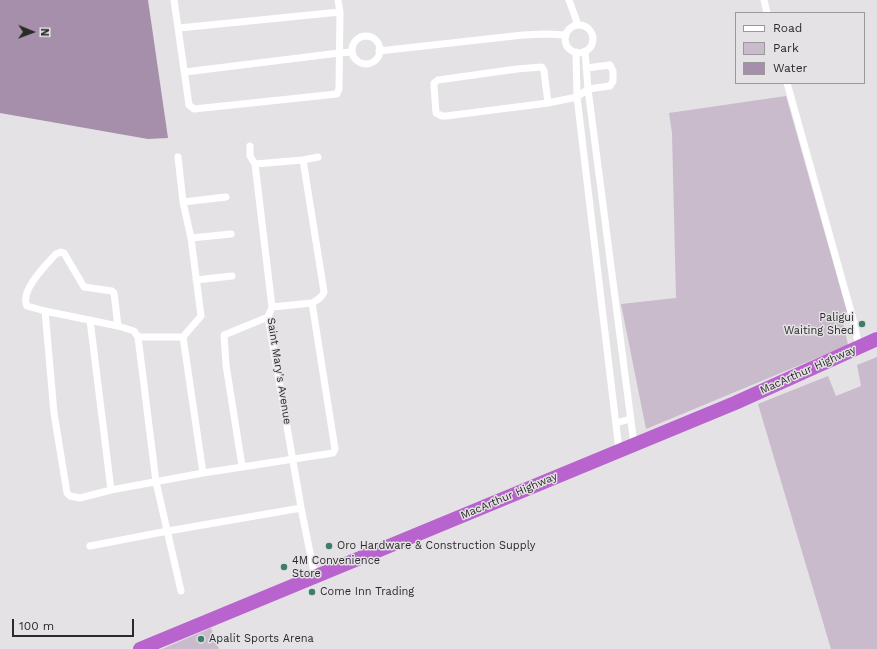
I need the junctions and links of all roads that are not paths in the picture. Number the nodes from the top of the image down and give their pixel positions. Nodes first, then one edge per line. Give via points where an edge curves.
1 (174, 0) edge
2 (338, 0) edge
3 (570, 0) edge
4 (764, 0) edge
5 (340, 12) junction
6 (768, 12) edge
7 (578, 25) junction
8 (179, 28) junction
9 (566, 35) junction
10 (379, 51) junction
11 (585, 51) junction
12 (352, 52) junction
13 (576, 52) junction
14 (339, 53) junction
15 (586, 68) junction
16 (186, 72) junction
17 (787, 84) edge
18 (588, 89) junction
19 (577, 97) junction
20 (548, 103) junction
21 (250, 146) dead end
22 (178, 157) dead end
23 (318, 157) dead end
24 (303, 160) junction
25 (255, 164) junction
26 (226, 197) dead end
27 (183, 202) junction
28 (231, 234) dead end
29 (191, 238) junction
30 (610, 261) junction
31 (597, 262) junction
32 (232, 276) dead end
33 (196, 280) junction
34 (312, 303) junction
35 (272, 307) junction
36 (45, 311) junction
37 (268, 317) junction
38 (90, 320) junction
39 (118, 326) junction
40 (138, 337) junction
41 (183, 337) junction
42 (877, 339) edge
43 (859, 346) junction
44 (624, 373) junction
45 (610, 376) junction
46 (630, 419) junction
47 (616, 423) junction
48 (634, 444) junction
49 (619, 450) junction
50 (293, 459) junction
51 (242, 466) junction
52 (203, 473) junction
53 (156, 482) junction
54 (111, 490) junction
55 (301, 508) junction
56 (168, 531) junction
57 (90, 546) dead end
58 (315, 577) junction
59 (181, 591) dead end
60 (140, 649) edge

1 - 8 street
2 - 5 street
3 - 7 street
4 - 6 street
5 - 8 street
5 - 14 street
7 - 9 street via 570,29
7 - 11 street via 587,27 592,34 592,43
8 - 16 street
9 - 10 street via 523,35
9 - 13 street via 567,46
10 - 12 street via 373,62 364,64 356,60
10 - 12 street via 374,38 365,36 356,39
11 - 13 street
11 - 15 street
12 - 14 street
13 - 19 street
14 - 16 street
14 - 16 street via 339,92 333,95 194,109 189,105
15 - 18 street
15 - 18 street via 610,65 614,71 610,86
17 - 43 street
18 - 19 street
18 - 30 street
19 - 20 street
19 - 31 street
20 - 20 street via 442,116 436,113 434,83 438,80 542,67
21 - 25 street, Saint Mary's Avenue via 250,156
22 - 27 street
23 - 24 street
24 - 25 street
24 - 34 street via 324,292 320,299
25 - 35 street, Saint Mary's Avenue
26 - 27 street
27 - 29 street
28 - 29 street
29 - 33 street
30 - 31 street
30 - 44 street
31 - 45 street
32 - 33 street
33 - 41 street via 201,316
34 - 35 street
34 - 50 street via 335,450 333,453
35 - 37 street, Saint Mary's Avenue
36 - 38 street
36 - 39 street via 27,306 26,298 36,278 56,254 61,252 84,286 114,293
36 - 54 street via 54,413 67,492 76,498
37 - 50 street, Saint Mary's Avenue
37 - 51 street via 224,335 226,365
38 - 39 street
38 - 54 street
39 - 40 street via 134,331
40 - 41 street
40 - 53 street
41 - 52 street
42 - 43 highway, MacArthur Highway
43 - 48 highway, MacArthur Highway via 735,403
44 - 45 street
44 - 46 street
45 - 47 street
46 - 47 street
46 - 48 street
47 - 49 street
48 - 49 highway, MacArthur Highway
49 - 58 highway, MacArthur Highway
50 - 51 street
50 - 55 street, Saint Mary's Avenue
51 - 52 street
52 - 53 street
53 - 54 street
53 - 56 street
55 - 56 street
55 - 58 street, Saint Mary's Avenue
56 - 57 street
56 - 59 street
58 - 60 highway, MacArthur Highway

